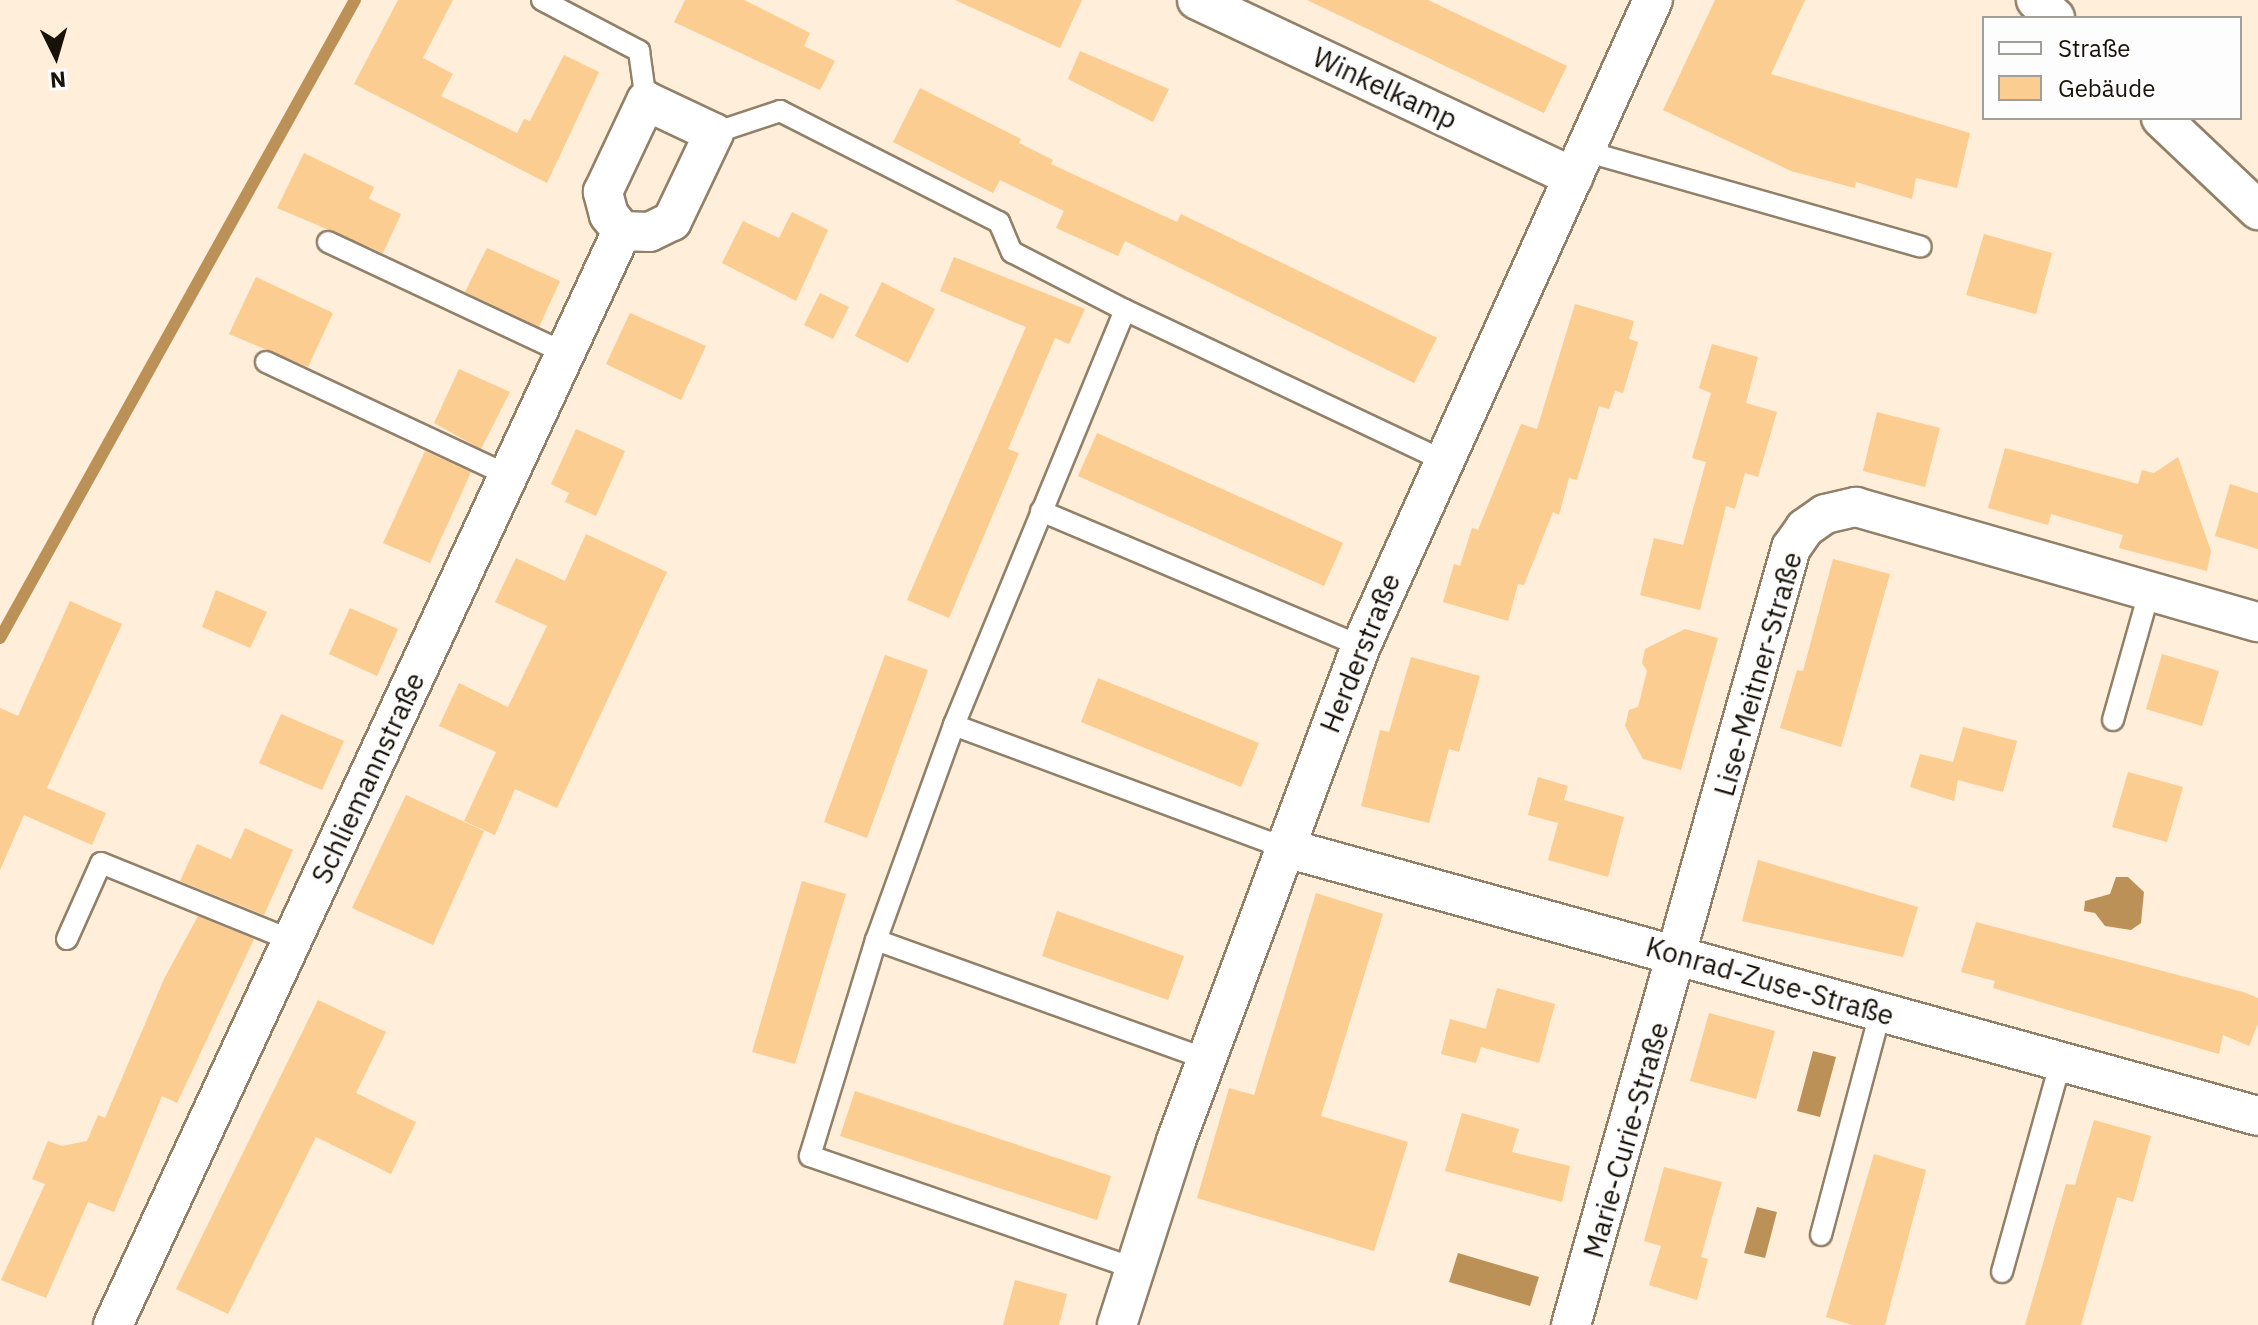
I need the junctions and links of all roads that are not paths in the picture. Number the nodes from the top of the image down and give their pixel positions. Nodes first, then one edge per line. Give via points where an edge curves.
1 (542, 0) edge
2 (1197, 0) edge
3 (1653, 0) edge
4 (2036, 0) edge
5 (2053, 16) edge
6 (646, 101) junction
7 (2163, 120) edge
8 (714, 133) junction
9 (1579, 164) junction
10 (2258, 210) edge
11 (622, 231) junction
12 (328, 242) dead end
13 (1921, 247) dead end
14 (1125, 310) junction
15 (565, 353) junction
16 (266, 362) dead end
17 (1442, 460) junction
18 (509, 476) junction
19 (1041, 511) junction
20 (2149, 593) junction
21 (2258, 622) edge
22 (1361, 646) junction
23 (2113, 720) dead end
24 (954, 725) junction
25 (1282, 847) junction
26 (67, 939) dead end
27 (876, 940) junction
28 (293, 941) junction
29 (1680, 955) junction
30 (1880, 1013) junction
31 (1206, 1059) junction
32 (2061, 1061) junction
33 (2258, 1116) edge
34 (1821, 1235) dead end
35 (1133, 1268) junction
36 (2002, 1272) dead end
37 (113, 1325) edge
38 (1117, 1325) edge
39 (1571, 1325) edge

1 - 6 lane via 639,51
2 - 9 street, Winkelkamp
3 - 9 street, Herderstraße
4 - 5 street
6 - 8 street
6 - 11 street via 603,192 609,215
7 - 10 street
8 - 11 street via 672,221 649,232
8 - 14 lane via 780,111 999,222 1012,252
9 - 13 lane
9 - 17 street, Herderstraße
11 - 15 street, Schliemannstraße
12 - 15 lane
14 - 17 lane
14 - 19 lane
15 - 18 street, Schliemannstraße
16 - 18 lane
17 - 22 street, Herderstraße
18 - 28 street, Schliemannstraße
19 - 22 lane
19 - 24 lane
20 - 21 street, Lise-Meitner-Straße
20 - 23 lane
20 - 29 street, Lise-Meitner-Straße via 1856,507 1825,514 1805,528 1791,548
22 - 25 street, Herderstraße
24 - 25 lane
24 - 27 lane
25 - 29 street, Konrad-Zuse-Straße
25 - 31 street, Herderstraße
26 - 28 lane via 101,863
27 - 31 lane
27 - 35 lane via 810,1156
28 - 37 street, Schliemannstraße
29 - 30 street, Konrad-Zuse-Straße
29 - 39 street, Marie-Curie-Straße
30 - 32 street, Konrad-Zuse-Straße
30 - 34 lane
31 - 35 street, Herderstraße
32 - 33 street, Konrad-Zuse-Straße
32 - 36 lane
35 - 38 street, Herderstraße

